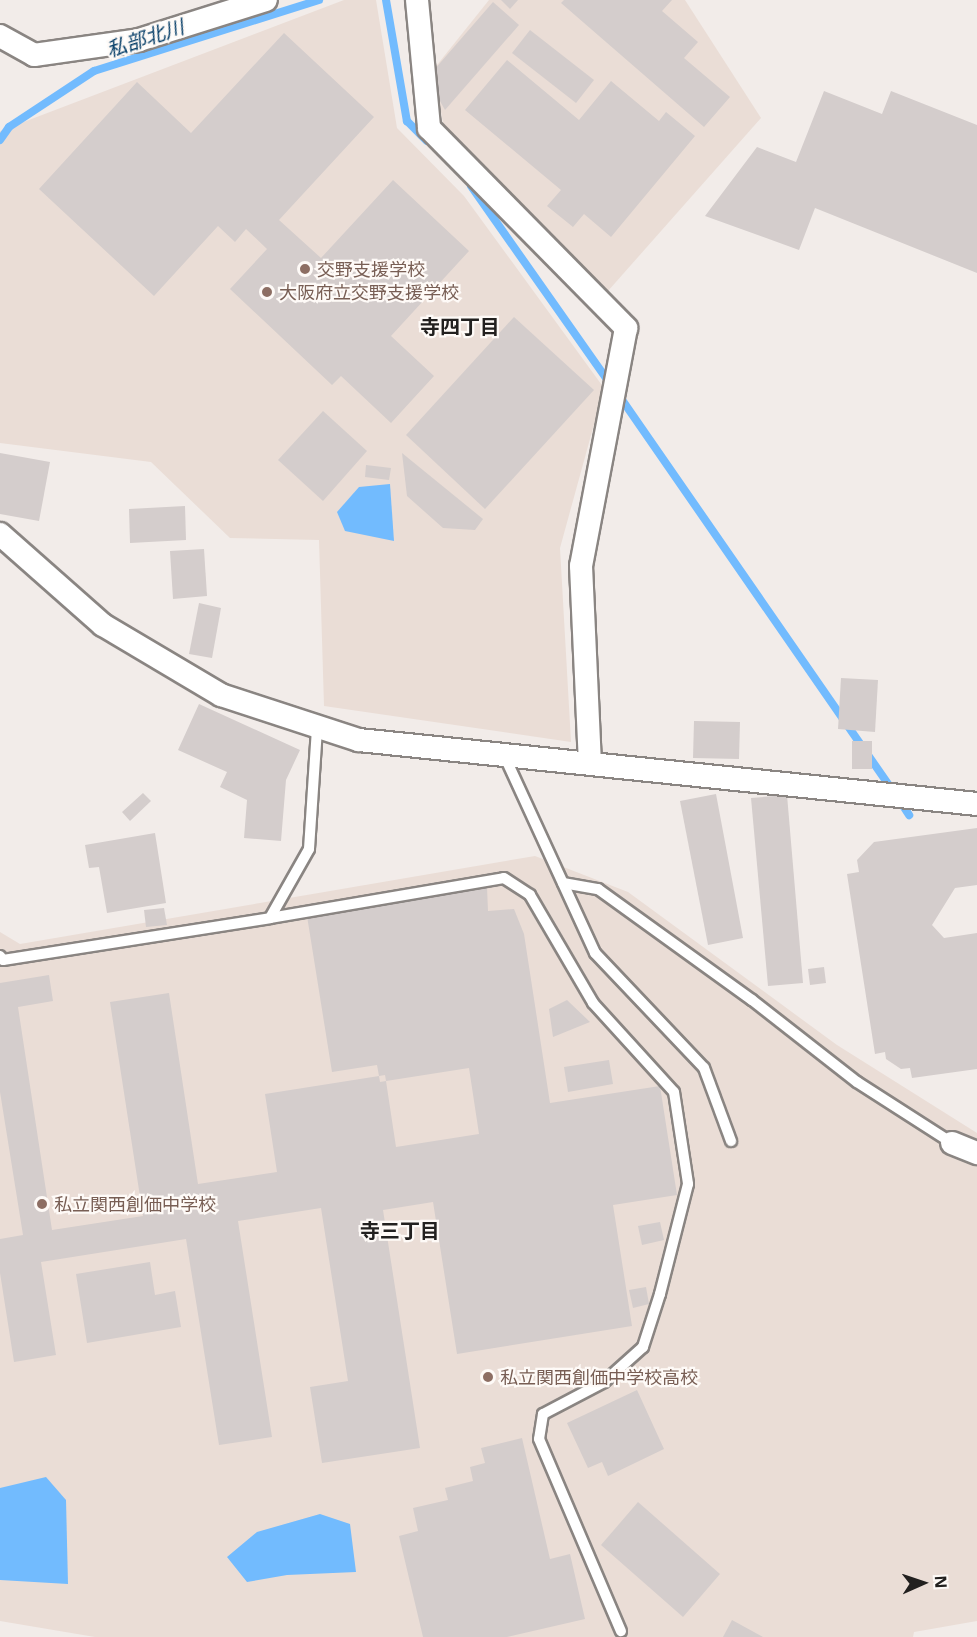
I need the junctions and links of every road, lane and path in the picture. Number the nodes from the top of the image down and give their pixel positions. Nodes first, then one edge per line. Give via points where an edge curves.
1 (266, 0) edge
2 (417, 0) edge
3 (0, 36) edge
4 (0, 534) edge
5 (317, 728) junction
6 (504, 755) junction
7 (590, 764) junction
8 (977, 804) edge
9 (563, 883) junction
10 (270, 918) junction
11 (0, 956) edge
12 (731, 1141) dead end
13 (952, 1143) joint
14 (977, 1153) edge
15 (621, 1631) dead end

1 - 3 street via 139,40 34,55
2 - 7 street via 429,128 626,328 581,566
4 - 5 street via 104,626 221,695
5 - 6 street via 359,740
5 - 10 lane via 309,849
6 - 7 street
6 - 9 lane
7 - 8 street
9 - 12 lane via 595,953 704,1068
9 - 13 lane via 598,889 752,1000 857,1082
10 - 11 lane via 3,960
10 - 15 lane via 504,878 530,895 593,1004 674,1092 688,1184 644,1347 604,1382 543,1414 539,1439
13 - 14 street

